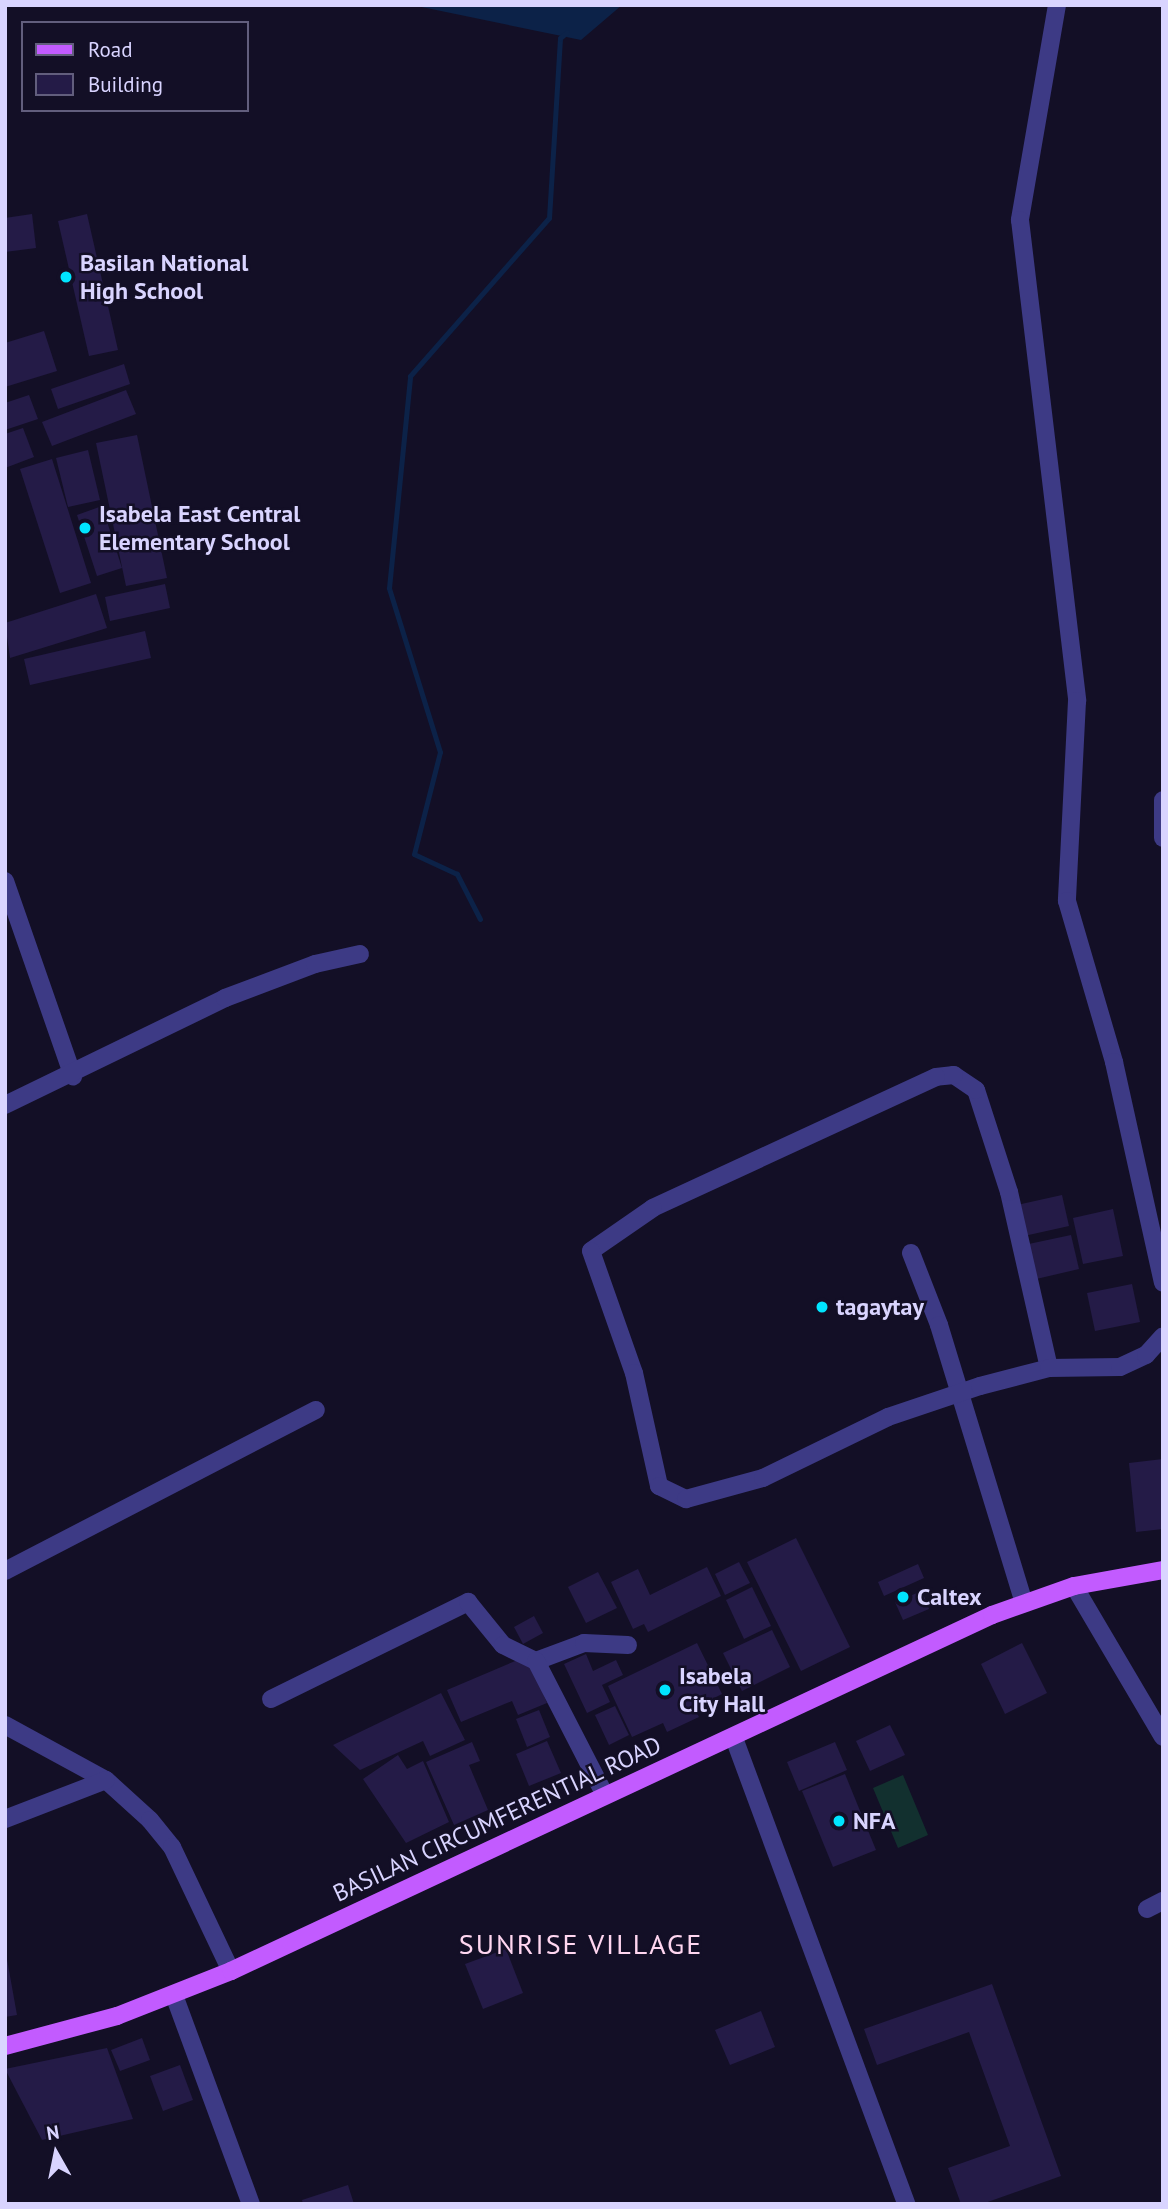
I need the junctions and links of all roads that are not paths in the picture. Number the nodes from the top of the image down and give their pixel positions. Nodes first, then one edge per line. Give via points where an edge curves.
1 (1057, 5) edge
2 (1163, 800) edge
3 (1163, 838) edge
4 (5, 881) edge
5 (360, 954) dead end
6 (73, 1076) junction
7 (5, 1105) edge
8 (911, 1254) dead end
9 (1163, 1283) edge
10 (1163, 1336) edge
11 (1049, 1368) junction
12 (960, 1393) junction
13 (316, 1410) dead end
14 (1163, 1570) edge
15 (5, 1571) edge
16 (1074, 1586) junction
17 (1024, 1603) junction
18 (628, 1644) dead end
19 (536, 1661) junction
20 (271, 1699) dead end
21 (5, 1725) edge
22 (1163, 1737) edge
23 (734, 1738) junction
24 (106, 1780) junction
25 (605, 1795) junction
26 (5, 1819) edge
27 (231, 1970) junction
28 (174, 1995) junction
29 (5, 2046) edge
30 (251, 2204) edge
31 (906, 2204) edge

1 - 9 street via 1020,220 1077,701 1068,901 1114,1062
2 - 3 street
4 - 6 street
5 - 6 street via 315,964 225,998
6 - 7 street
8 - 12 street
10 - 11 street via 1146,1355 1120,1367
11 - 12 street
11 - 12 street via 1009,1192 976,1090 954,1075 936,1077 653,1209 591,1251 634,1373 659,1486 670,1495 711,1498 888,1417
12 - 17 street
13 - 15 street
14 - 16 main road, BASILAN CIRCUMFERENTIAL ROAD
16 - 17 main road, BASILAN CIRCUMFERENTIAL ROAD
16 - 22 street
17 - 23 main road, BASILAN CIRCUMFERENTIAL ROAD
18 - 19 street via 584,1643
19 - 20 street via 503,1645 475,1604 458,1602
19 - 25 street
21 - 24 street
23 - 25 main road, BASILAN CIRCUMFERENTIAL ROAD
23 - 31 street
24 - 26 street
24 - 27 street via 172,1847
25 - 27 main road, BASILAN CIRCUMFERENTIAL ROAD
27 - 28 main road, BASILAN CIRCUMFERENTIAL ROAD
28 - 29 main road, BASILAN CIRCUMFERENTIAL ROAD
28 - 30 street

